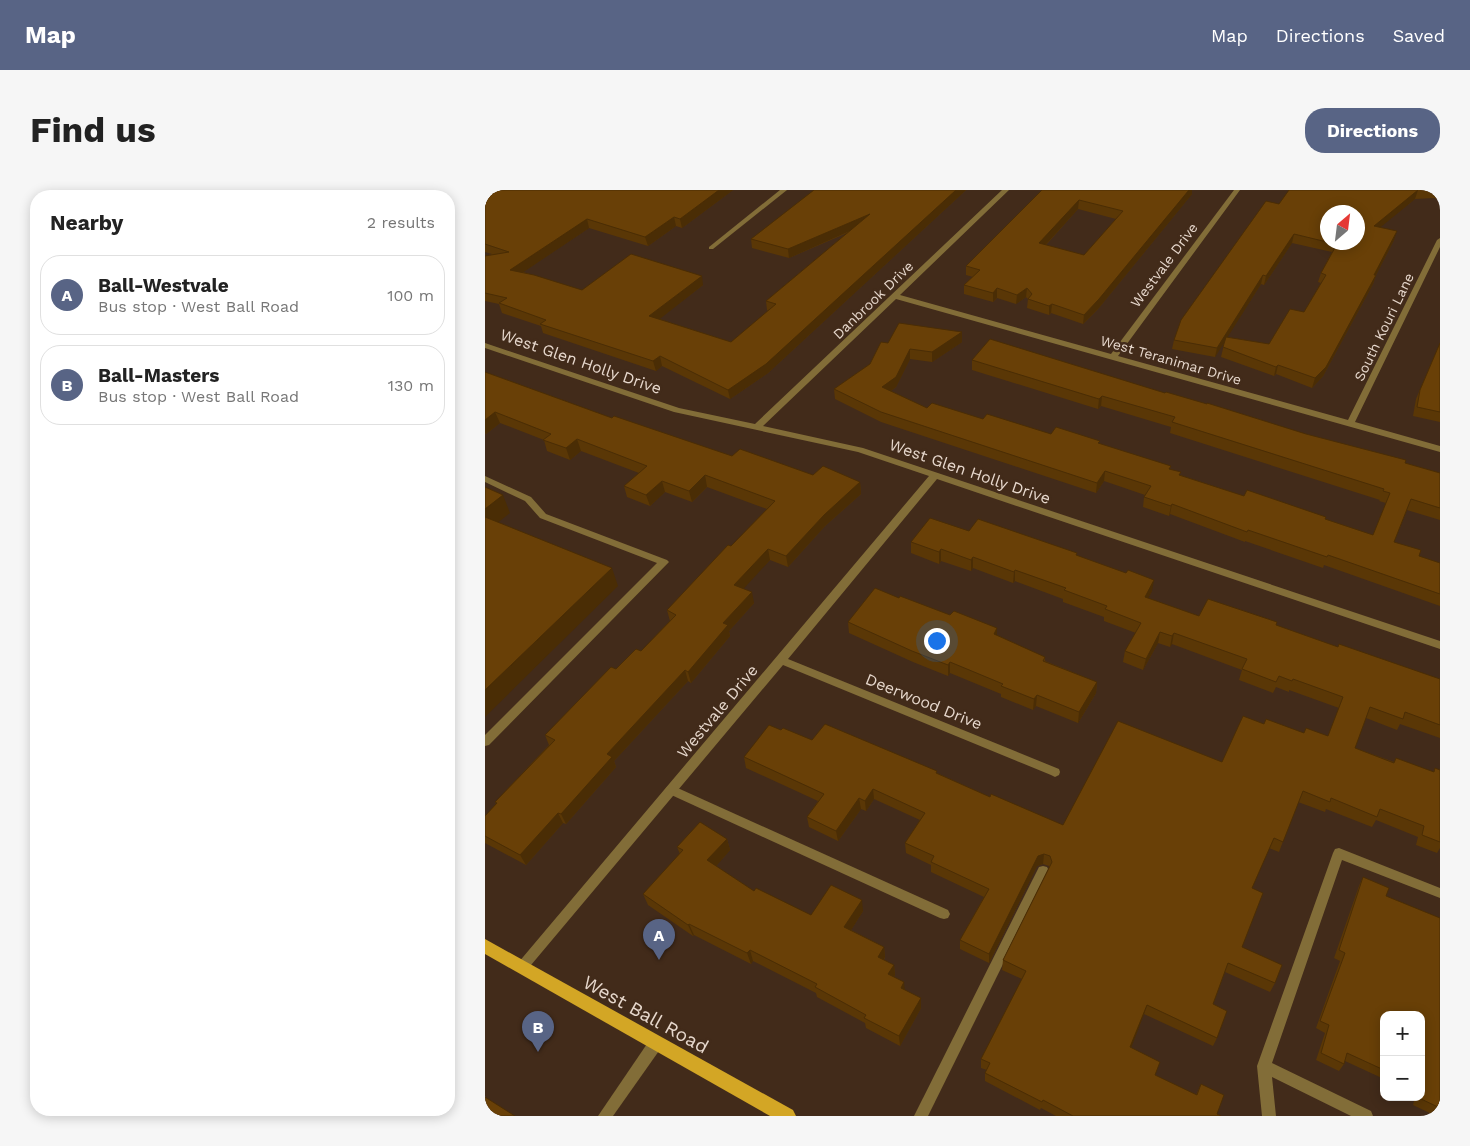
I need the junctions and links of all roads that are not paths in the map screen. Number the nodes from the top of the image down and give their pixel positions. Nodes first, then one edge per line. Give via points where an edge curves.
1 (784, 190) edge
2 (1006, 190) edge
3 (1237, 190) edge
4 (1440, 240) edge
5 (711, 248) dead end
6 (895, 296) junction
7 (485, 345) edge
8 (1113, 356) junction
9 (1350, 424) junction
10 (756, 428) junction
11 (1440, 449) edge
12 (935, 475) junction
13 (485, 479) edge
14 (1440, 645) edge
15 (781, 660) junction
16 (485, 742) edge
17 (1055, 772) dead end
18 (671, 790) junction
19 (1043, 871) edge
20 (1440, 893) edge
21 (945, 914) dead end
22 (485, 946) edge
23 (522, 966) junction
24 (657, 1043) junction
25 (1264, 1066) junction
26 (605, 1116) edge
27 (787, 1116) edge
28 (921, 1116) edge
29 (1269, 1116) edge
30 (1367, 1116) edge

1 - 5 street
2 - 6 street, Danbrook Drive
3 - 8 street, Westvale Drive
4 - 9 street, South Kouri Lane
6 - 8 street, West Teranimar Drive
6 - 10 street, Danbrook Drive
7 - 10 street, West Glen Holly Drive via 677,410
8 - 9 street, West Teranimar Drive
9 - 11 street, West Teranimar Drive
10 - 12 street, West Glen Holly Drive via 861,450
12 - 14 street, West Glen Holly Drive
12 - 15 street, Westvale Drive
13 - 16 street via 528,499 543,516 664,562
15 - 17 street, Deerwood Drive
15 - 18 street, Westvale Drive
18 - 21 street
18 - 23 street, Westvale Drive
19 - 28 street
20 - 25 street via 1339,852
22 - 23 main road, West Ball Road
23 - 24 main road, West Ball Road
24 - 26 street
24 - 27 main road, West Ball Road
25 - 29 street
25 - 30 street

